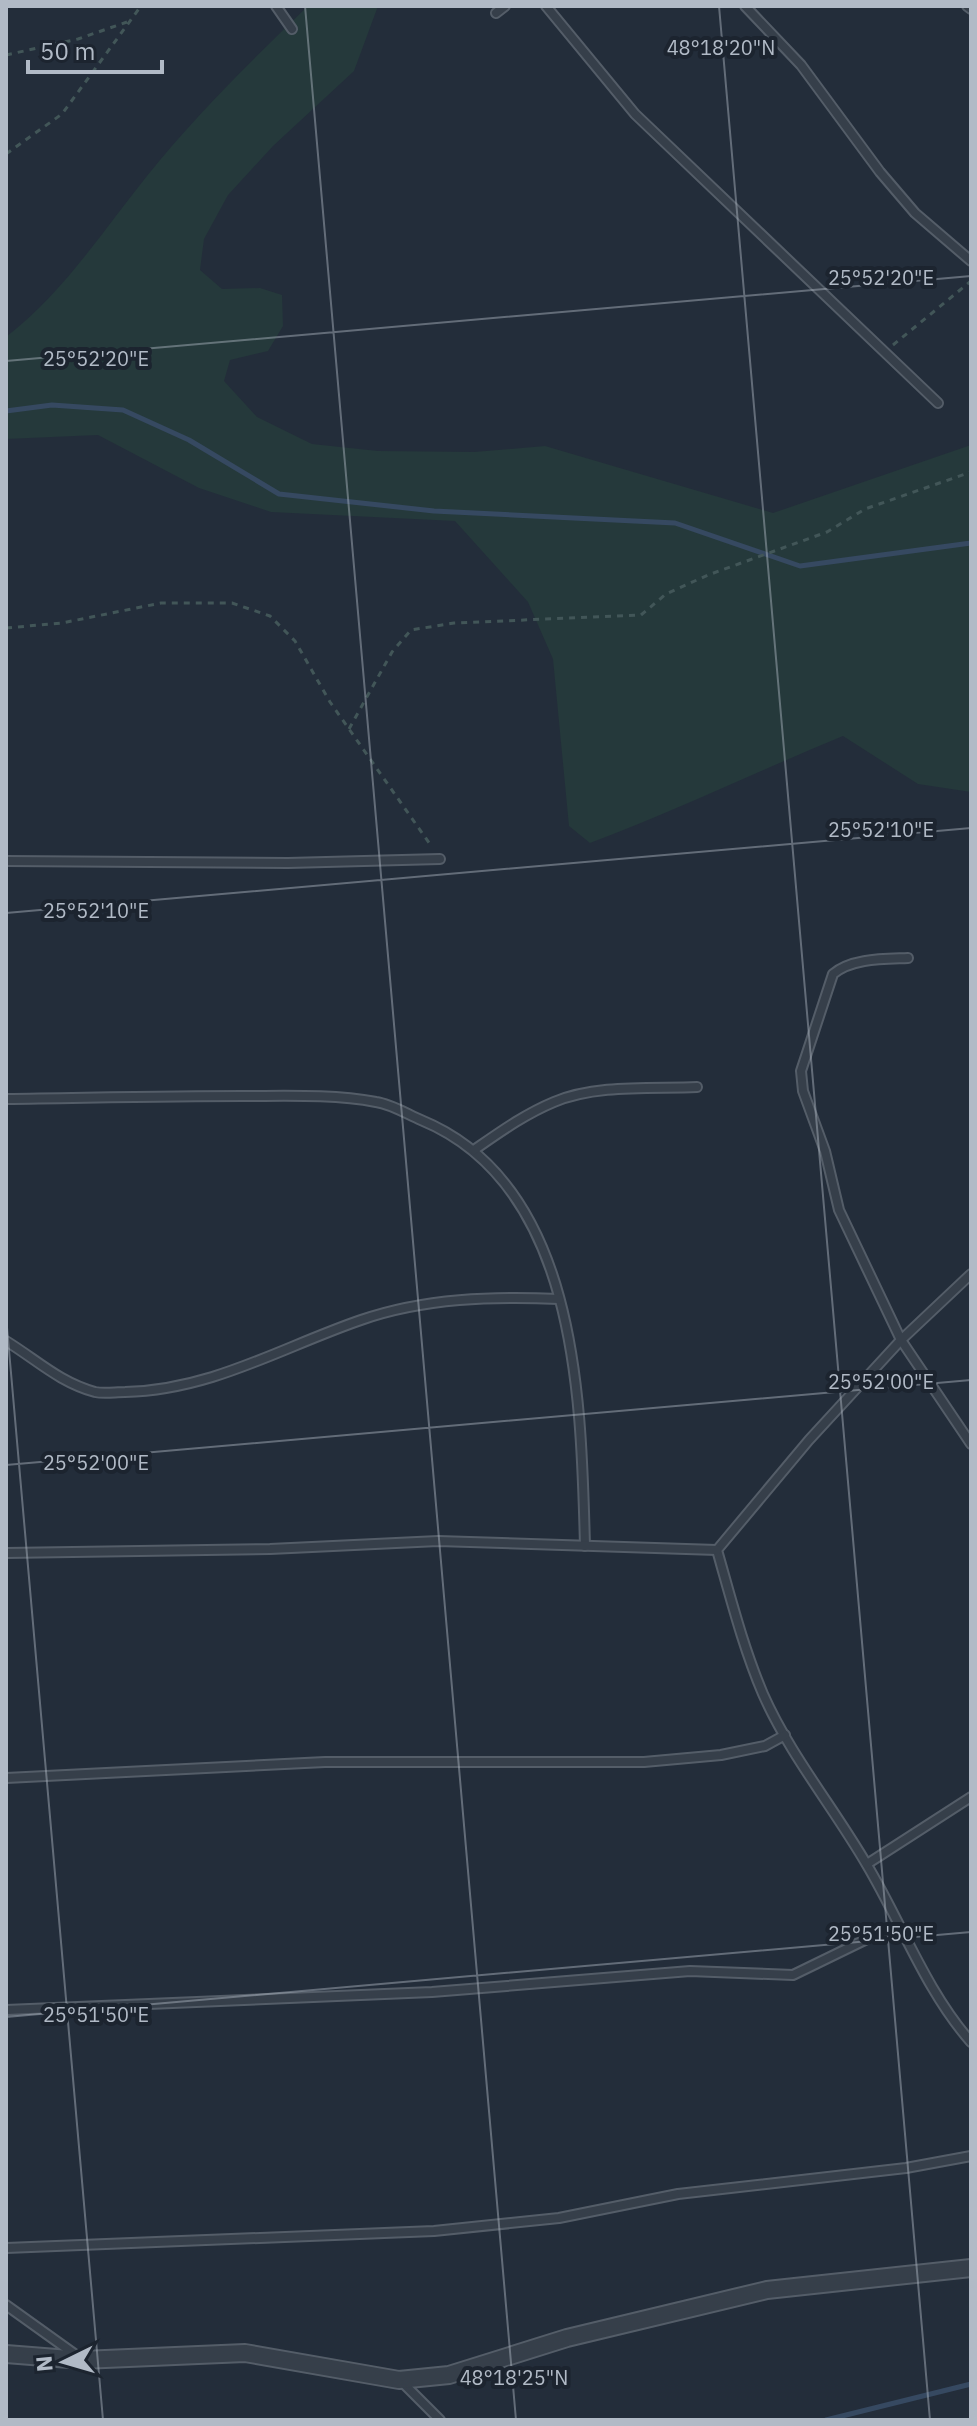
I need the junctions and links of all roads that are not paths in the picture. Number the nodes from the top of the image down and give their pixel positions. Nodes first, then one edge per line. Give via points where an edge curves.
1 (276, 6) edge
2 (505, 6) edge
3 (546, 6) edge
4 (745, 6) edge
5 (496, 13) dead end
6 (292, 29) dead end
7 (971, 261) edge
8 (938, 403) dead end
9 (440, 859) road end
10 (6, 861) edge
11 (908, 958) dead end
12 (697, 1087) dead end
13 (6, 1099) edge
14 (474, 1150) junction
15 (971, 1274) edge
16 (559, 1299) junction
17 (901, 1340) junction
18 (6, 1341) edge
19 (971, 1444) edge
20 (585, 1546) junction
21 (717, 1550) junction
22 (6, 1553) edge
23 (785, 1735) junction
24 (6, 1778) edge
25 (971, 1797) edge
26 (867, 1864) junction
27 (904, 1932) junction
28 (6, 2010) edge
29 (971, 2042) edge
30 (971, 2156) edge
31 (6, 2248) edge
32 (971, 2268) edge
33 (6, 2305) edge
34 (6, 2354) edge
35 (82, 2360) junction
36 (399, 2380) junction
37 (440, 2420) edge

1 - 6 lane
2 - 5 lane
3 - 8 lane via 635,114
4 - 7 lane via 801,65 915,213
9 - 10 lane
11 - 17 lane via 841,967 833,974 801,1071 839,1210
12 - 14 lane via 557,1100
13 - 14 lane via 296,1096 378,1102 448,1131
14 - 16 lane via 538,1232
15 - 17 lane
16 - 18 lane via 501,1297 363,1319 247,1368 150,1391 98,1393 57,1378
16 - 20 lane via 575,1369
17 - 19 lane
17 - 21 lane
20 - 21 lane
20 - 22 lane via 438,1541
21 - 23 lane via 742,1642
23 - 24 lane via 765,1746 721,1755 644,1762 325,1762
23 - 26 lane
25 - 26 lane
26 - 27 lane
27 - 28 lane via 869,1938 793,1975 690,1971 447,1992
27 - 29 lane via 947,2015
30 - 31 lane via 678,2194 559,2218 434,2231
32 - 36 street via 767,2290 567,2338 449,2375
33 - 35 lane
34 - 35 street
35 - 36 street via 245,2353
36 - 37 lane

